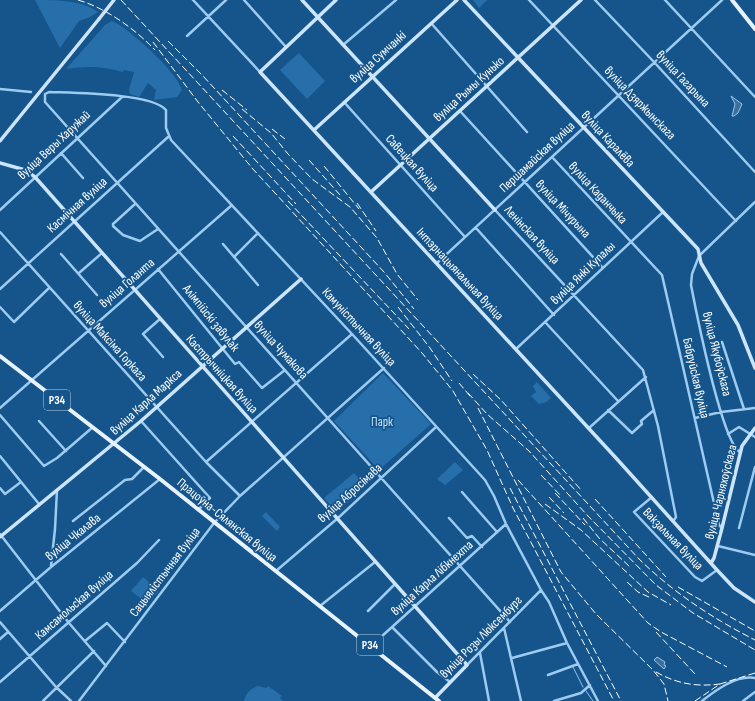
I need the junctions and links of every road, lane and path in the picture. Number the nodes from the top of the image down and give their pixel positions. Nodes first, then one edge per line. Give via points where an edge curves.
1 (114, 0) edge
2 (193, 0) edge
3 (226, 0) edge
4 (244, 0) edge
5 (302, 0) edge
6 (336, 0) edge
7 (396, 0) edge
8 (457, 0) edge
9 (464, 0) edge
10 (528, 0) edge
11 (580, 0) edge
12 (595, 0) edge
13 (665, 0) edge
14 (722, 0) edge
15 (732, 0) edge
16 (208, 16) junction
17 (317, 18) junction
18 (430, 23) junction
19 (553, 26) junction
20 (691, 28) junction
21 (755, 29) edge
22 (187, 36) dead end
23 (342, 45) junction
24 (286, 47) junction
25 (518, 58) junction
26 (654, 62) junction
27 (260, 72) junction
28 (372, 77) junction
29 (486, 87) junction
30 (0, 89) edge
31 (31, 92) dead end
32 (618, 95) junction
33 (122, 96) junction
34 (755, 97) edge
35 (344, 102) junction
36 (460, 111) junction
37 (583, 127) junction
38 (314, 130) junction
39 (527, 132) dead end
40 (77, 137) junction
41 (168, 137) junction
42 (430, 138) junction
43 (0, 141) edge
44 (61, 153) junction
45 (552, 157) junction
46 (0, 163) edge
47 (400, 165) junction
48 (755, 172) edge
49 (35, 177) junction
50 (83, 178) dead end
51 (117, 183) junction
52 (524, 183) junction
53 (371, 192) junction
54 (755, 202) edge
55 (135, 204) junction
56 (232, 205) junction
57 (0, 210) edge
58 (496, 210) junction
59 (663, 212) junction
60 (736, 220) junction
61 (74, 221) junction
62 (476, 228) junction
63 (158, 230) junction
64 (0, 232) edge
65 (258, 233) junction
66 (465, 237) junction
67 (631, 242) junction
68 (223, 244) dead end
69 (180, 251) junction
70 (102, 252) junction
71 (61, 254) dead end
72 (700, 256) junction
73 (234, 257) junction
74 (27, 263) junction
75 (437, 263) junction
76 (603, 268) junction
77 (158, 269) junction
78 (78, 273) junction
79 (301, 279) junction
80 (258, 285) dead end
81 (49, 288) junction
82 (0, 289) edge
83 (135, 290) junction
84 (97, 295) dead end
85 (574, 295) junction
86 (0, 307) edge
87 (554, 314) junction
88 (160, 319) junction
89 (545, 322) junction
90 (246, 326) junction
91 (88, 330) junction
92 (141, 331) dead end
93 (143, 334) junction
94 (352, 334) junction
95 (722, 342) dead end
96 (223, 348) junction
97 (516, 349) junction
98 (163, 357) dead end
99 (1, 358) edge
100 (202, 366) junction
101 (384, 368) junction
102 (755, 368) edge
103 (285, 370) junction
104 (646, 377) junction
105 (33, 381) junction
106 (296, 382) junction
107 (618, 401) junction
108 (157, 407) junction
109 (0, 408) edge
110 (755, 408) edge
111 (744, 409) junction
112 (608, 410) junction
113 (654, 410) junction
114 (721, 412) junction
115 (0, 415) edge
116 (328, 417) junction
117 (695, 418) junction
118 (39, 421) dead end
119 (141, 421) junction
120 (252, 421) junction
121 (94, 427) junction
122 (436, 427) junction
123 (589, 428) junction
124 (755, 428) edge
125 (750, 433) junction
126 (728, 434) junction
127 (755, 437) edge
128 (114, 444) junction
129 (66, 451) junction
130 (740, 452) junction
131 (0, 456) edge
132 (284, 457) junction
133 (206, 462) junction
134 (144, 466) junction
135 (755, 467) edge
136 (382, 478) junction
137 (160, 479) junction
138 (21, 482) junction
139 (0, 488) edge
140 (57, 490) junction
141 (462, 492) dead end
142 (240, 496) junction
143 (652, 497) junction
144 (39, 504) junction
145 (198, 510) junction
146 (338, 518) junction
147 (449, 518) dead end
148 (674, 520) junction
149 (73, 521) dead end
150 (214, 523) junction
151 (506, 524) junction
152 (722, 528) junction
153 (739, 528) dead end
154 (497, 532) junction
155 (0, 536) edge
156 (159, 540) dead end
157 (718, 546) junction
158 (482, 547) junction
159 (755, 555) edge
160 (376, 561) junction
161 (711, 563) junction
162 (51, 567) junction
163 (459, 567) junction
164 (717, 570) junction
165 (276, 572) junction
166 (35, 581) junction
167 (395, 584) junction
168 (541, 590) junction
169 (755, 602) edge
170 (416, 605) junction
171 (320, 607) junction
172 (0, 611) edge
173 (368, 611) dead end
174 (0, 622) edge
175 (510, 622) junction
176 (69, 623) junction
177 (392, 627) junction
178 (504, 627) junction
179 (8, 632) junction
180 (0, 638) edge
181 (85, 641) junction
182 (125, 642) junction
183 (567, 643) junction
184 (371, 646) junction
185 (94, 651) junction
186 (480, 652) junction
187 (29, 656) junction
188 (512, 658) junction
189 (578, 664) junction
190 (467, 665) junction
191 (106, 666) junction
192 (548, 675) dead end
193 (755, 678) edge
194 (0, 682) edge
195 (450, 682) junction
196 (590, 685) junction
197 (56, 687) junction
198 (755, 692) edge
199 (435, 698) junction
200 (43, 701) edge
201 (71, 701) edge
202 (79, 701) edge
203 (439, 701) edge
204 (489, 701) edge
205 (521, 701) edge
206 (554, 701) edge
207 (598, 701) edge
208 (702, 701) edge
209 (743, 701) edge

1 - 43 street, bridge
2 - 16 street, Інтэрнацыянальная вуліца
3 - 16 street
4 - 24 street
5 - 17 street, Ленінская вуліца
6 - 17 street
7 - 23 street
8 - 18 street, вуліца Сумчанкі
9 - 25 street, вуліца Каралёва
10 - 19 street, вуліца Дзяржынскага
11 - 19 street, вуліца Рымы Кунько
12 - 26 street, вуліца Гагарына
13 - 20 street
14 - 20 street, Першамайская вуліца
15 - 21 main road
16 - 22 street
16 - 27 street, Інтэрнацыянальная вуліца
17 - 23 street, Ленінская вуліца
17 - 24 street
18 - 28 street, вуліца Сумчанкі
18 - 29 street
19 - 25 street, вуліца Рымы Кунько
19 - 32 street, вуліца Дзяржынскага
20 - 26 street, Першамайская вуліца
20 - 34 street
23 - 28 street, Ленінская вуліца
24 - 27 street
25 - 29 street, вуліца Рымы Кунько
25 - 37 street, вуліца Каралёва
26 - 32 street, Першамайская вуліца
26 - 48 street, вуліца Гагарына
27 - 38 street, Інтэрнацыянальная вуліца
28 - 35 street, вуліца Сумчанкі
28 - 42 street, Ленінская вуліца
29 - 36 street, вуліца Рымы Кунько
29 - 39 street
30 - 31 street
32 - 37 street, Першамайская вуліца
32 - 60 street, вуліца Дзяржынскага
33 - 40 street, вуліца Веры Харужай
33 - 40 street, вуліца Чумакова via 49,92 45,94 45,102
33 - 41 street via 162,105 166,110
35 - 38 street, вуліца Сумчанкі
35 - 47 street, Савецкая вуліца
36 - 42 street, вуліца Рымы Кунько
36 - 52 street, вуліца Мічурына
37 - 45 street, Першамайская вуліца
37 - 59 street, вуліца Каралёва
38 - 53 street, Інтэрнацыянальная вуліца
40 - 44 street, вуліца Веры Харужай
40 - 51 street, вуліца Чумакова
41 - 51 street, Касмічная вуліца
41 - 56 street, Камуністычная вуліца
42 - 47 street, вуліца Рымы Кунько
42 - 58 street, Ленінская вуліца
44 - 49 street, вуліца Веры Харужай
44 - 50 street
45 - 52 street, Першамайская вуліца
45 - 67 street, вуліца Каданчыка
46 - 49 street via 25,170
47 - 53 street, вуліца Рымы Кунько
47 - 66 street, Савецкая вуліца
49 - 57 street, вуліца Веры Харужай
49 - 61 street, Кастрычніцкая вуліца
51 - 55 street, вуліца Чумакова
51 - 61 street, Касмічная вуліца
52 - 58 street, Першамайская вуліца
52 - 76 street, вуліца Мічурына
53 - 75 street, Інтэрнацыянальная вуліца
54 - 60 street
55 - 63 street, вуліца Чумакова
55 - 63 street via 113,226 123,235 140,241
56 - 65 street, Камуністычная вуліца
56 - 69 street, вуліца Голанта
58 - 62 street, Першамайская вуліца
58 - 85 street, Ленінская вуліца
59 - 67 street, вуліца Янкі Купалы
59 - 72 street, вуліца Каралёва via 698,249
60 - 72 street
61 - 70 street, Кастрычніцкая вуліца
61 - 74 street, Касмічная вуліца
62 - 66 street, Першамайская вуліца
62 - 87 street
63 - 69 street, вуліца Чумакова
64 - 74 street, вуліца Максіма Горкага
65 - 73 street
65 - 79 street, Камуністычная вуліца
66 - 75 street, Першамайская вуліца
67 - 76 street, вуліца Янкі Купалы
67 - 117 street, Бабруйская вуліца via 662,275
68 - 73 street
69 - 77 street, вуліца Голанта
69 - 90 street, вуліца Чумакова
70 - 78 street
70 - 83 street, Кастрычніцкая вуліца
71 - 78 street
72 - 102 street, вуліца Каралёва via 701,264 738,325
72 - 114 street, вуліца Якубоўскага via 692,274 691,285
73 - 80 street
74 - 81 street, вуліца Максіма Горкага
74 - 82 street, Касмічная вуліца
75 - 97 street, Інтэрнацыянальная вуліца
76 - 85 street, вуліца Янкі Купалы
77 - 83 street, вуліца Голанта
77 - 96 street, Алімпійскі завулак
78 - 84 street
79 - 90 street, вуліца Карла Маркса
79 - 94 street, Камуністычная вуліца
81 - 86 street via 14,322
81 - 91 street, вуліца Максіма Горкага
83 - 88 street, Кастрычніцкая вуліца
83 - 91 street, вуліца Голанта
85 - 87 street, вуліца Янкі Купалы
85 - 104 street, Ленінская вуліца via 635,359
87 - 89 street, вуліца Янкі Купалы
88 - 93 street
88 - 100 street, Кастрычніцкая вуліца
89 - 97 street, вуліца Янкі Купалы
89 - 107 street
90 - 96 street, вуліца Карла Маркса
90 - 103 street, вуліца Чумакова
91 - 105 street, вуліца Голанта
91 - 108 street, вуліца Максіма Горкага
92 - 93 street
93 - 98 street
94 - 101 street, Камуністычная вуліца
94 - 106 street
95 - 111 street
96 - 100 street, вуліца Карла Маркса
96 - 103 street, Алімпійскі завулак via 235,364 239,362 262,388
97 - 123 street, Інтэрнацыянальная вуліца
99 - 105 main road, Працоўна-Сялянская вуліца / Р34
100 - 108 street, вуліца Карла Маркса
100 - 120 street, Кастрычніцкая вуліца
101 - 116 street, Сацыялістычная вуліца
101 - 122 street, Камуністычная вуліца
103 - 106 street, вуліца Чумакова
104 - 107 street
104 - 113 street, Ленінская вуліца
105 - 109 street, вуліца Голанта
105 - 121 main road, Працоўна-Сялянская вуліца / Р34
106 - 116 street, вуліца Чумакова
106 - 120 street
107 - 112 street
108 - 119 street, вуліца Карла Маркса
108 - 133 street, вуліца Максіма Горкага
110 - 111 street
111 - 114 street
112 - 113 street via 632,433
112 - 123 street
113 - 148 street, Ленінская вуліца via 676,509
114 - 117 street
114 - 126 street, вуліца Якубоўскага
115 - 129 street via 44,466
116 - 132 street, Сацыялістычная вуліца
116 - 136 street, вуліца Чумакова
117 - 152 street, Бабруйская вуліца via 719,525
118 - 129 street
119 - 128 street, вуліца Карла Маркса
119 - 145 street via 210,498
120 - 132 street, Кастрычніцкая вуліца
120 - 133 street
121 - 128 main road, Працоўна-Сялянская вуліца / Р34
121 - 129 street
122 - 136 street, вуліца Абросімава
122 - 151 street, Камуністычная вуліца via 485,480
123 - 143 street, Інтэрнацыянальная вуліца
124 - 125 street, вуліца Чарняхоўскага
125 - 126 street via 739,427
125 - 127 street
125 - 130 street, вуліца Чарняхоўскага
126 - 130 street, вуліца Якубоўскага
128 - 134 main road, Працоўна-Сялянская вуліца / Р34
128 - 140 street, вуліца Карла Маркса
130 - 152 street, вуліца Чарняхоўскага
131 - 138 street
132 - 142 street, Сацыялістычная вуліца
132 - 146 street, Кастрычніцкая вуліца
133 - 142 street, вуліца Максіма Горкага
134 - 137 main road, Працоўна-Сялянская вуліца / Р34
134 - 149 street via 132,479 125,480
135 - 153 street
136 - 146 street, вуліца Абросімава
136 - 163 street, вуліца Чумакова
137 - 145 main road, Працоўна-Сялянская вуліца / Р34
137 - 162 street, вуліца Чкалава
138 - 139 street via 5,494
138 - 144 street
140 - 144 street, вуліца Карла Маркса
140 - 162 street
141 - 154 street
142 - 150 street, Сацыялістычная вуліца
143 - 148 street, Інтэрнацыянальная вуліца
143 - 164 street, Вакзальная вуліца via 634,512 696,577 702,581
144 - 155 street, вуліца Карла Маркса
145 - 150 main road, Працоўна-Сялянская вуліца / Р34
146 - 160 street, Кастрычніцкая вуліца
146 - 165 street, вуліца Абросімава
147 - 158 street via 467,538 472,536
148 - 161 street, Інтэрнацыянальная вуліца
150 - 165 main road, Працоўна-Сялянская вуліца / Р34
150 - 182 street, Сацыялістычная вуліца
151 - 154 street, вуліца Карла Лібкнехта
151 - 168 street, Камуністычная вуліца
152 - 157 street, вуліца Чарняхоўскага
154 - 158 street, вуліца Карла Лібкнехта
155 - 166 street
156 - 176 street, Камсамольская вуліца via 136,565
157 - 159 street
157 - 161 street, вуліца Чарняхоўскага
158 - 163 street, вуліца Карла Лібкнехта
160 - 167 street, Кастрычніцкая вуліца
160 - 171 street
161 - 164 street, Інтэрнацыянальная вуліца
162 - 166 street, вуліца Чкалава
163 - 170 street, вуліца Карла Лібкнехта
163 - 175 street, вуліца Чумакова
164 - 169 street, Інтэрнацыянальная вуліца via 734,588
165 - 171 main road, Працоўна-Сялянская вуліца / Р34
166 - 172 street, вуліца Чкалава
166 - 176 street
167 - 170 street, Кастрычніцкая вуліца
167 - 173 street
168 - 175 street, вуліца Розы Люксембург
168 - 183 street, Камуністычная вуліца
170 - 177 street, вуліца Карла Лібкнехта
170 - 190 street, Кастрычніцкая вуліца
171 - 184 main road, Працоўна-Сялянская вуліца / Р34
174 - 179 street
175 - 178 street, вуліца Розы Люксембург
176 - 181 street
176 - 187 street, Камсамольская вуліца
177 - 184 street, вуліца Карла Лібкнехта
177 - 195 street
178 - 186 street, вуліца Розы Люксембург
178 - 188 street
179 - 180 street
179 - 187 street
181 - 182 street via 107,623
181 - 185 street
182 - 191 street, Сацыялістычная вуліца
183 - 188 street
183 - 189 street, Камуністычная вуліца
184 - 199 main road, Працоўна-Сялянская вуліца / Р34
185 - 191 street
185 - 197 street
186 - 190 street, вуліца Розы Люксембург
186 - 204 street
187 - 194 street, Камсамольская вуліца
187 - 197 street
188 - 205 street
189 - 192 street
189 - 196 street, Камуністычная вуліца
190 - 195 street, вуліца Розы Люксембург
191 - 202 street, Сацыялістычная вуліца
193 - 208 street via 722,686
195 - 199 street, вуліца Розы Люксембург
196 - 206 street via 580,693
196 - 207 street, Камуністычная вуліца
197 - 200 street
197 - 201 street
198 - 209 street
199 - 203 main road, Працоўна-Сялянская вуліца / Р34

